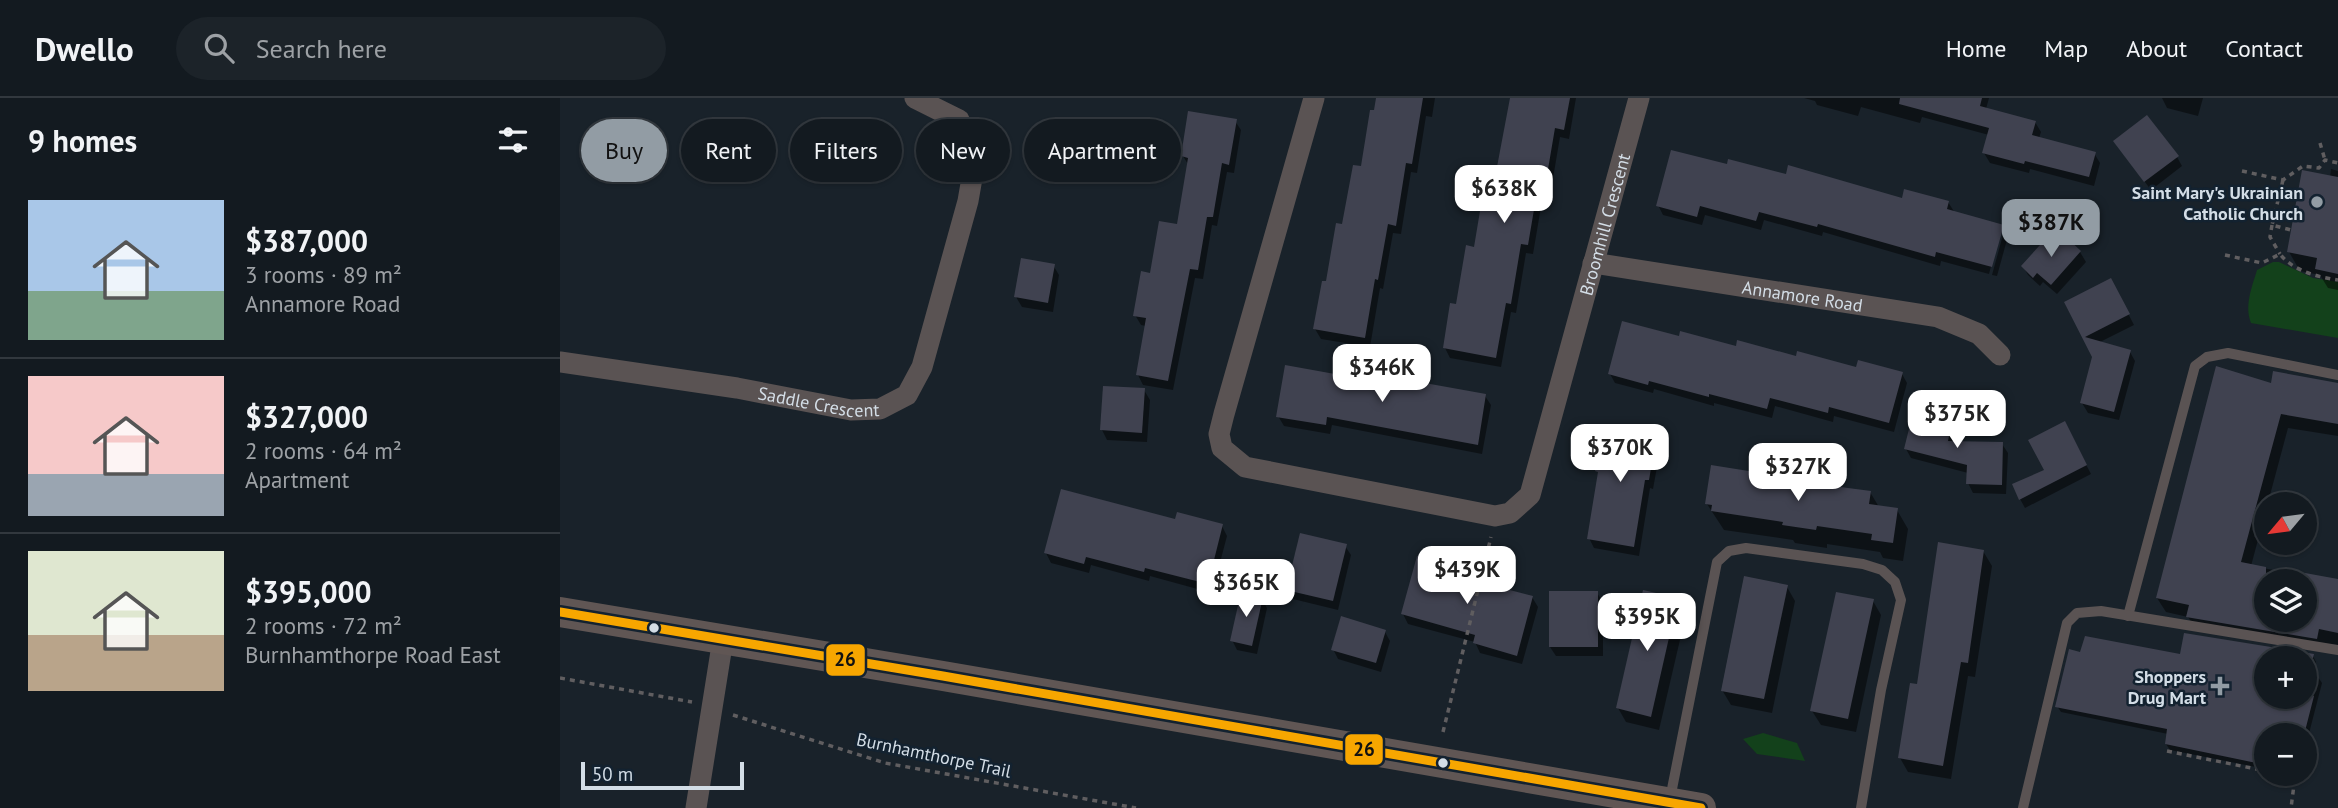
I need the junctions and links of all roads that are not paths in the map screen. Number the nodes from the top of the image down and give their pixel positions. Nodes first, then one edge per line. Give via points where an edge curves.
1 (915, 98) edge
2 (1314, 98) edge
3 (1639, 98) edge
4 (1593, 263) junction
5 (2000, 355) dead end
6 (560, 362) edge
7 (2338, 375) edge
8 (560, 612) edge
9 (2128, 616) junction
10 (723, 639) junction
11 (2338, 650) edge
12 (1669, 802) junction
13 (696, 808) edge
14 (1701, 808) edge
15 (1861, 808) edge
16 (2023, 808) edge

1 - 6 street, Saddle Crescent via 959,120 976,155 968,201 922,367 907,395 880,409 851,410
2 - 4 street, Broomhill Crescent via 1219,434 1222,448 1245,467 1495,516 1510,513 1530,495
3 - 4 street, Broomhill Crescent
4 - 5 street, Annamore Road via 1938,317 1979,334
7 - 9 lane via 2228,352 2207,357 2195,366
8 - 10 main road
9 - 11 lane
9 - 16 lane via 2077,613 2067,623
10 - 12 main road
10 - 13 street
12 - 14 main road
12 - 15 lane via 1717,562 1729,551 1746,548 1863,564 1882,570 1895,582 1901,600

